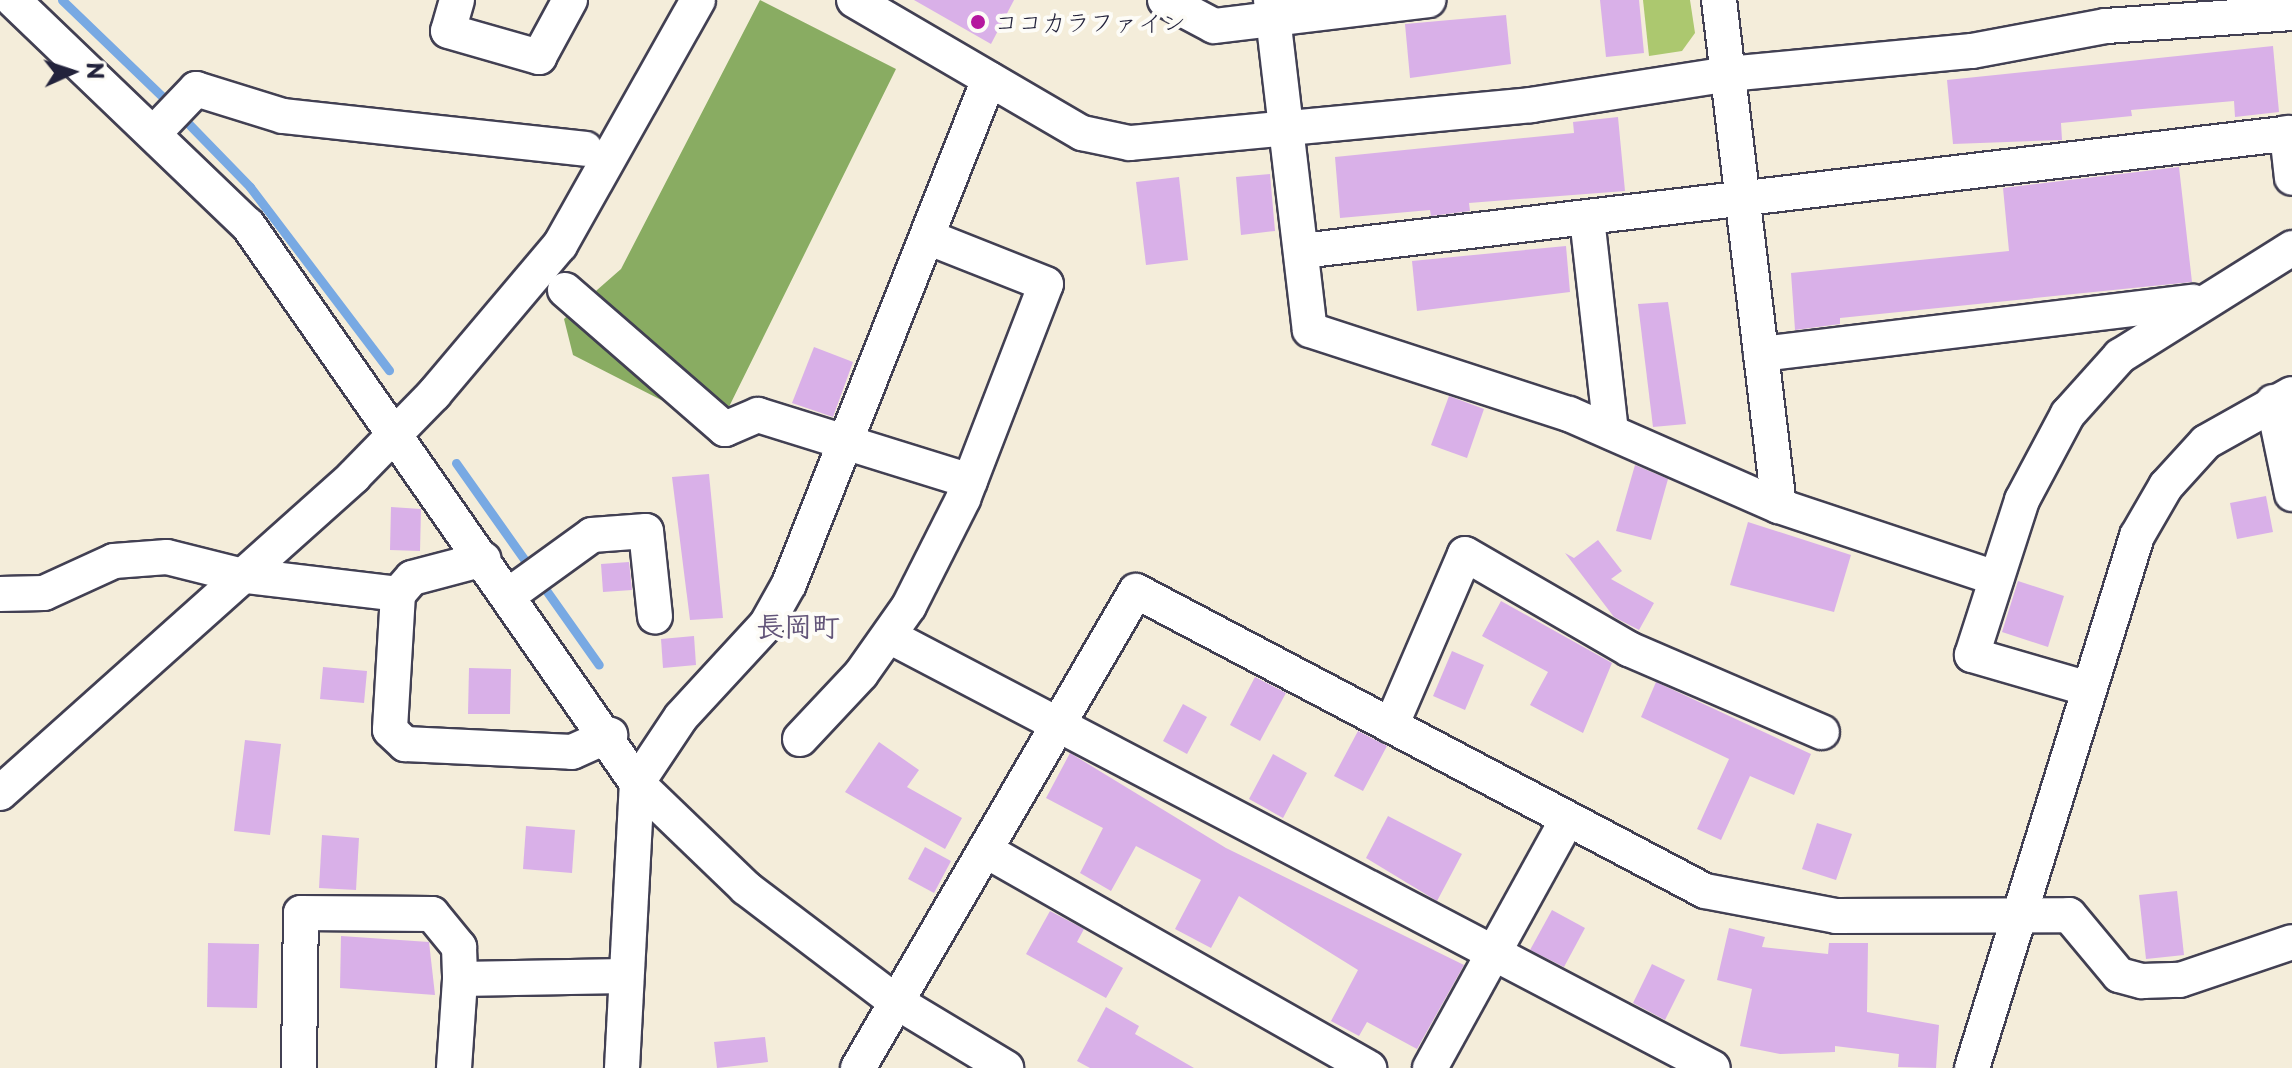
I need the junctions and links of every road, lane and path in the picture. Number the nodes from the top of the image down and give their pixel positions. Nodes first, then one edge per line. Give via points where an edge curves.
1 (457, 0) edge
2 (570, 0) edge
3 (698, 0) edge
4 (854, 0) edge
5 (1165, 0) edge
6 (1428, 0) edge
7 (1719, 0) edge
8 (20, 3) edge
9 (1272, 10) edge
10 (2104, 13) edge
11 (2292, 13) edge
12 (1728, 74) junction
13 (989, 79) junction
14 (1284, 125) junction
15 (158, 129) junction
16 (2289, 133) edge
17 (585, 149) dead end
18 (2292, 178) edge
19 (1741, 198) junction
20 (1587, 218) junction
21 (927, 237) junction
22 (2292, 248) edge
23 (1302, 251) junction
24 (565, 290) dead end
25 (2200, 301) junction
26 (1761, 354) junction
27 (2282, 398) edge
28 (1611, 432) junction
29 (397, 435) junction
30 (847, 440) junction
31 (970, 481) junction
32 (2292, 494) edge
33 (1779, 506) junction
34 (484, 559) junction
35 (239, 575) junction
36 (1996, 578) junction
37 (515, 591) junction
38 (0, 594) edge
39 (398, 594) junction
40 (655, 617) dead end
41 (889, 636) junction
42 (2089, 689) junction
43 (1061, 723) junction
44 (1391, 726) junction
45 (1822, 732) dead end
46 (610, 735) junction
47 (800, 739) dead end
48 (637, 783) junction
49 (0, 793) edge
50 (1567, 820) junction
51 (985, 850) junction
52 (2020, 915) junction
53 (2292, 942) edge
54 (1490, 957) junction
55 (625, 976) junction
56 (460, 979) junction
57 (895, 1001) junction
58 (299, 1068) edge
59 (454, 1068) edge
60 (622, 1068) edge
61 (858, 1068) edge
62 (1006, 1068) edge
63 (1369, 1068) edge
64 (1430, 1068) edge
65 (1713, 1068) edge
66 (1972, 1068) edge

1 - 2 street via 448,31 539,57
3 - 29 street via 560,245
4 - 13 street
5 - 9 street via 1214,26
6 - 9 street
7 - 12 street
8 - 15 street
9 - 14 street
10 - 11 street
10 - 12 street via 1972,51
12 - 14 street via 1531,105
12 - 19 street
13 - 14 street via 1106,141
13 - 21 street
14 - 23 street
15 - 17 street via 196,89 283,116
15 - 29 street via 248,225
16 - 18 street
16 - 19 street
19 - 20 street
19 - 26 street
20 - 23 street
20 - 28 street
21 - 30 street
21 - 31 street via 1046,284
22 - 25 street
23 - 28 street via 1310,330
24 - 30 street via 725,429 758,415
25 - 26 street
25 - 36 street via 2120,356 2068,414 2022,500
26 - 33 street
27 - 32 street
27 - 42 street via 2206,442 2151,508
28 - 33 street
29 - 34 street
29 - 35 street
30 - 31 street
30 - 48 street via 766,625 681,717
31 - 41 street
33 - 36 street
34 - 37 street
34 - 39 street via 412,578
35 - 38 street via 154,558 114,561 44,593
35 - 39 street
35 - 49 street
36 - 42 street via 1972,655
37 - 40 street via 592,535 646,531
37 - 46 street
39 - 46 street via 390,730 405,744 572,752
41 - 43 street
41 - 47 street
42 - 52 street
43 - 44 street via 1136,591
43 - 51 street
43 - 54 street
44 - 45 street via 1465,554 1629,649
44 - 50 street
46 - 48 street
48 - 55 street
48 - 57 street via 746,888
50 - 52 street via 1705,891 1780,911
50 - 54 street
51 - 57 street
51 - 63 street
52 - 53 street via 2069,915 2111,968 2142,981 2180,980
52 - 66 street
54 - 64 street
54 - 65 street
55 - 56 street
55 - 60 street
56 - 58 street via 459,947 432,914 301,913
56 - 59 street
57 - 61 street
57 - 62 street

